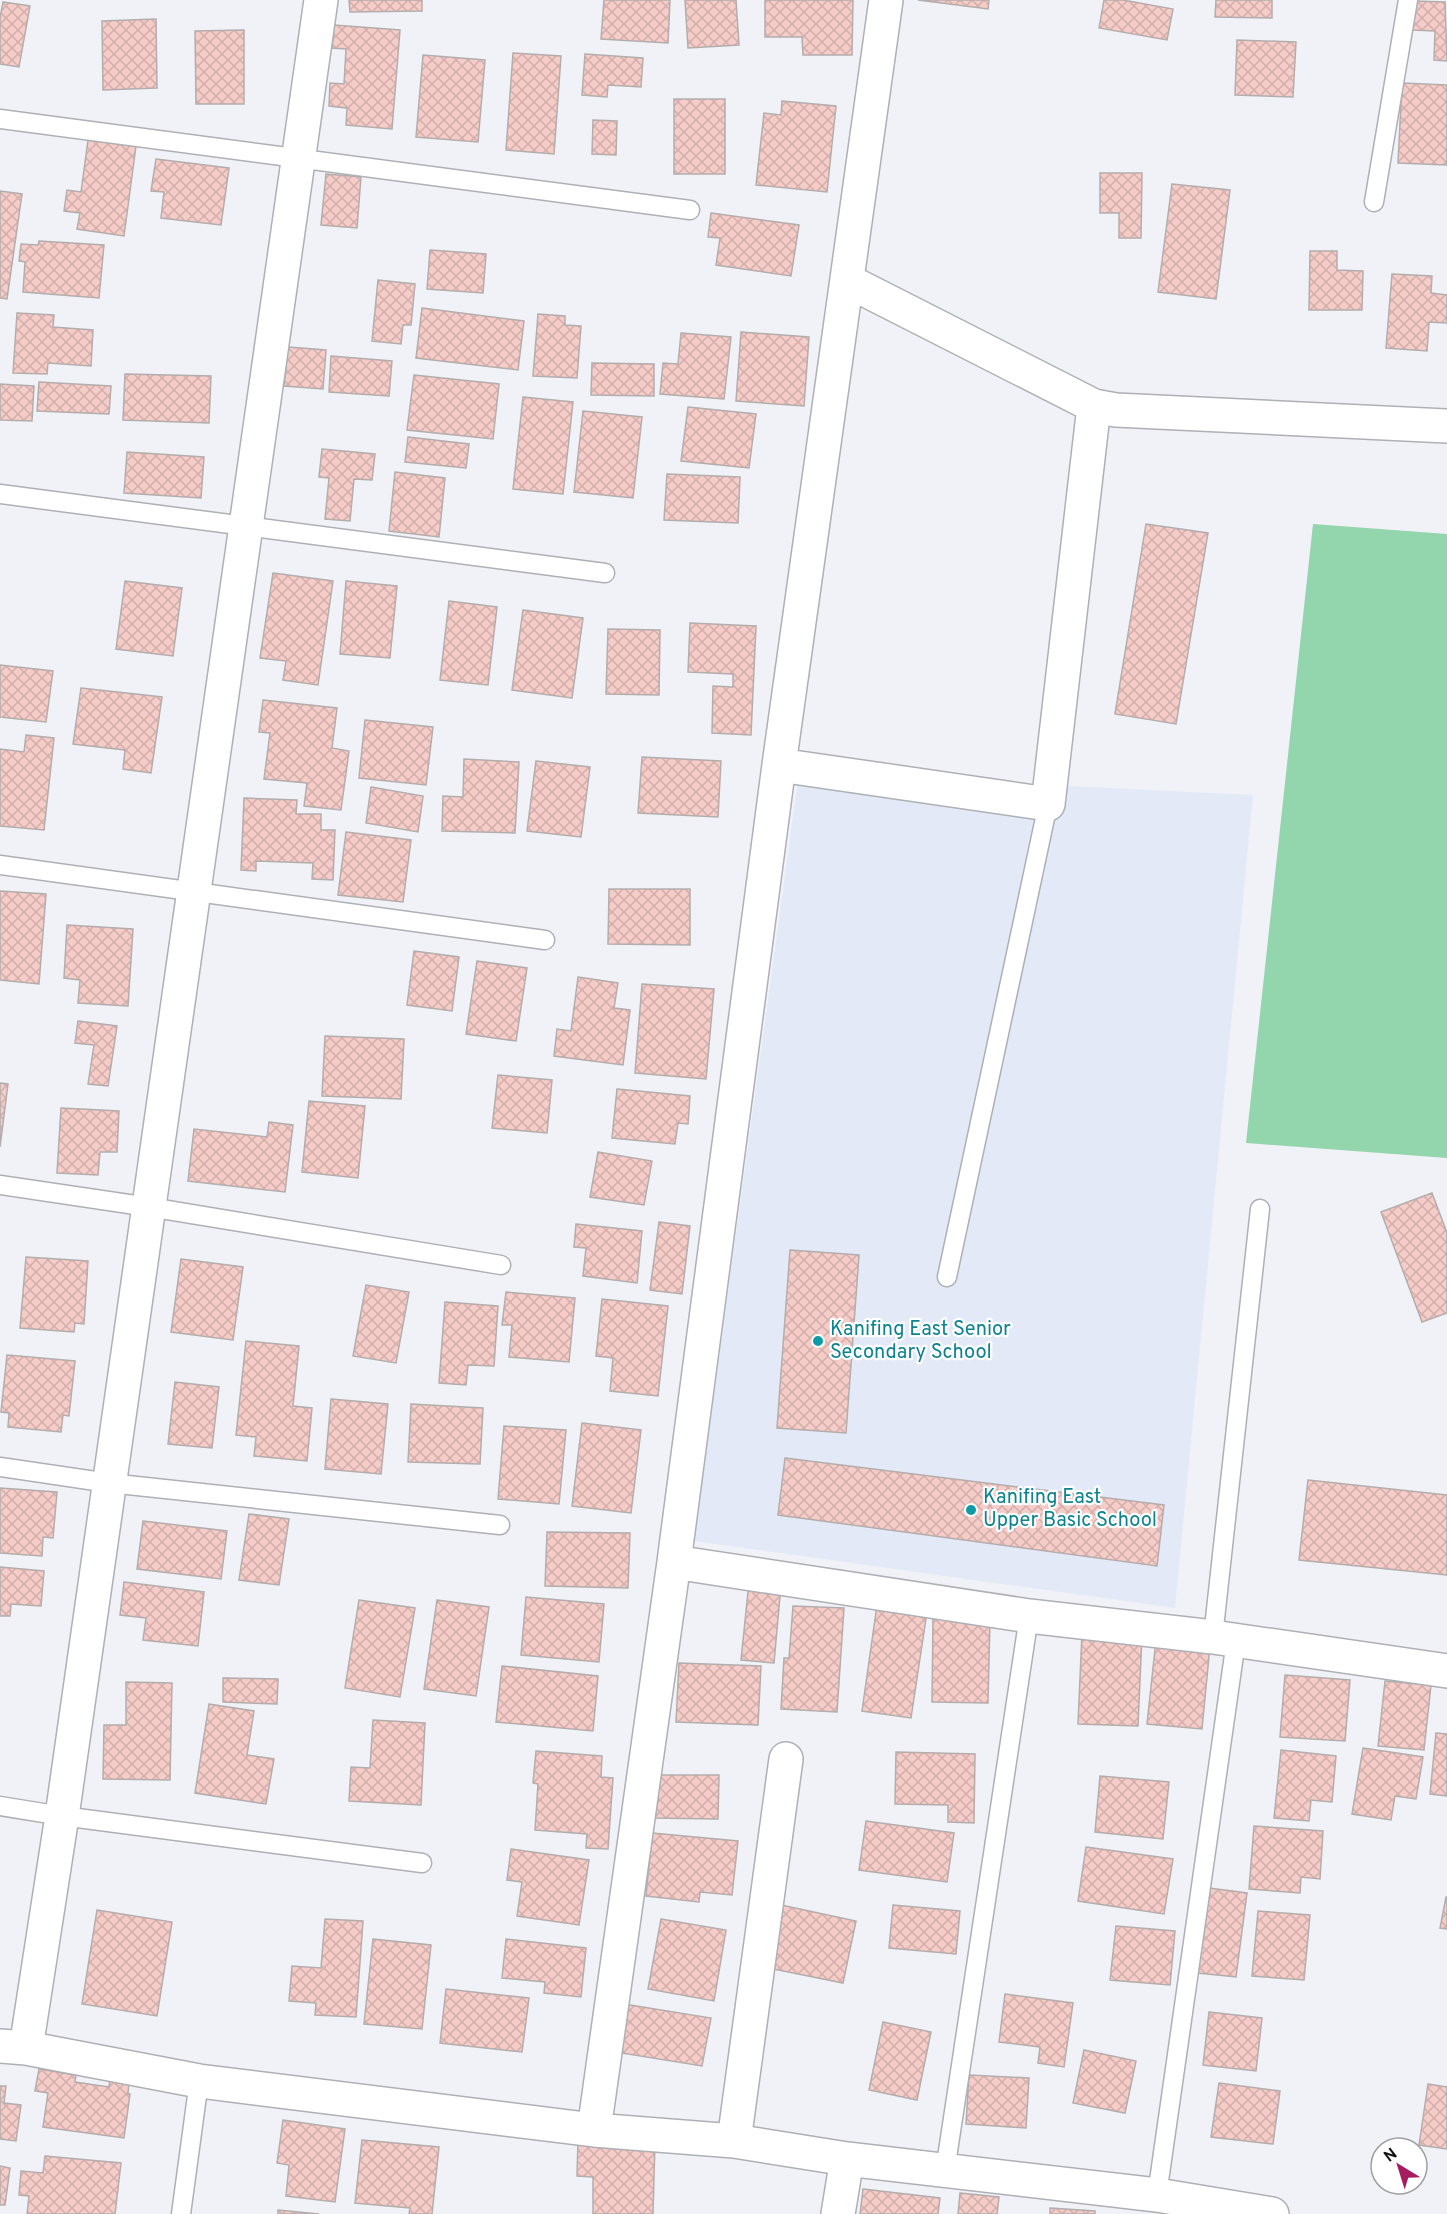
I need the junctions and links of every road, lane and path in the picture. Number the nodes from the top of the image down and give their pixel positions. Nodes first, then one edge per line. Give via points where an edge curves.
1 (321, 0) edge
2 (886, 0) edge
3 (1408, 0) edge
4 (0, 119) edge
5 (298, 159) junction
6 (1374, 202) dead end
7 (690, 210) dead end
8 (848, 281) junction
9 (1094, 406) junction
10 (1447, 426) edge
11 (0, 494) edge
12 (246, 526) junction
13 (604, 573) dead end
14 (779, 765) junction
15 (1048, 804) junction
16 (0, 865) edge
17 (194, 893) junction
18 (545, 940) dead end
19 (0, 1185) edge
20 (149, 1207) junction
21 (1260, 1209) dead end
22 (501, 1265) dead end
23 (947, 1277) dead end
24 (0, 1467) edge
25 (109, 1483) junction
26 (500, 1525) dead end
27 (674, 1562) junction
28 (1029, 1616) junction
29 (1224, 1639) junction
30 (1447, 1671) edge
31 (786, 1759) dead end
32 (0, 1806) edge
33 (62, 1816) junction
34 (422, 1863) dead end
35 (13, 2047) edge
36 (199, 2081) junction
37 (594, 2130) junction
38 (734, 2141) junction
39 (848, 2159) junction
40 (945, 2171) junction
41 (1157, 2195) junction
42 (1237, 2211) edge
43 (181, 2214) edge
44 (838, 2214) edge
45 (1272, 2214) edge

1 - 5 street
2 - 8 street
3 - 6 lane
4 - 5 lane
5 - 7 lane
5 - 12 street
8 - 9 street
8 - 14 street
9 - 10 street
9 - 15 street
11 - 12 lane
12 - 13 lane
12 - 17 street
14 - 15 street
14 - 27 street
15 - 23 lane
16 - 17 lane
17 - 18 lane
17 - 20 street
19 - 20 lane
20 - 22 lane
20 - 25 street
21 - 29 lane
24 - 25 lane
25 - 26 lane
25 - 33 street
27 - 28 street
27 - 37 street
28 - 29 street
28 - 40 lane
29 - 30 street
29 - 41 lane
31 - 38 street
32 - 33 lane
33 - 34 lane
33 - 35 street
35 - 36 street
36 - 37 street
36 - 43 lane
37 - 38 street
38 - 39 street
39 - 40 street
39 - 44 street
40 - 41 street
41 - 42 street
42 - 45 street

